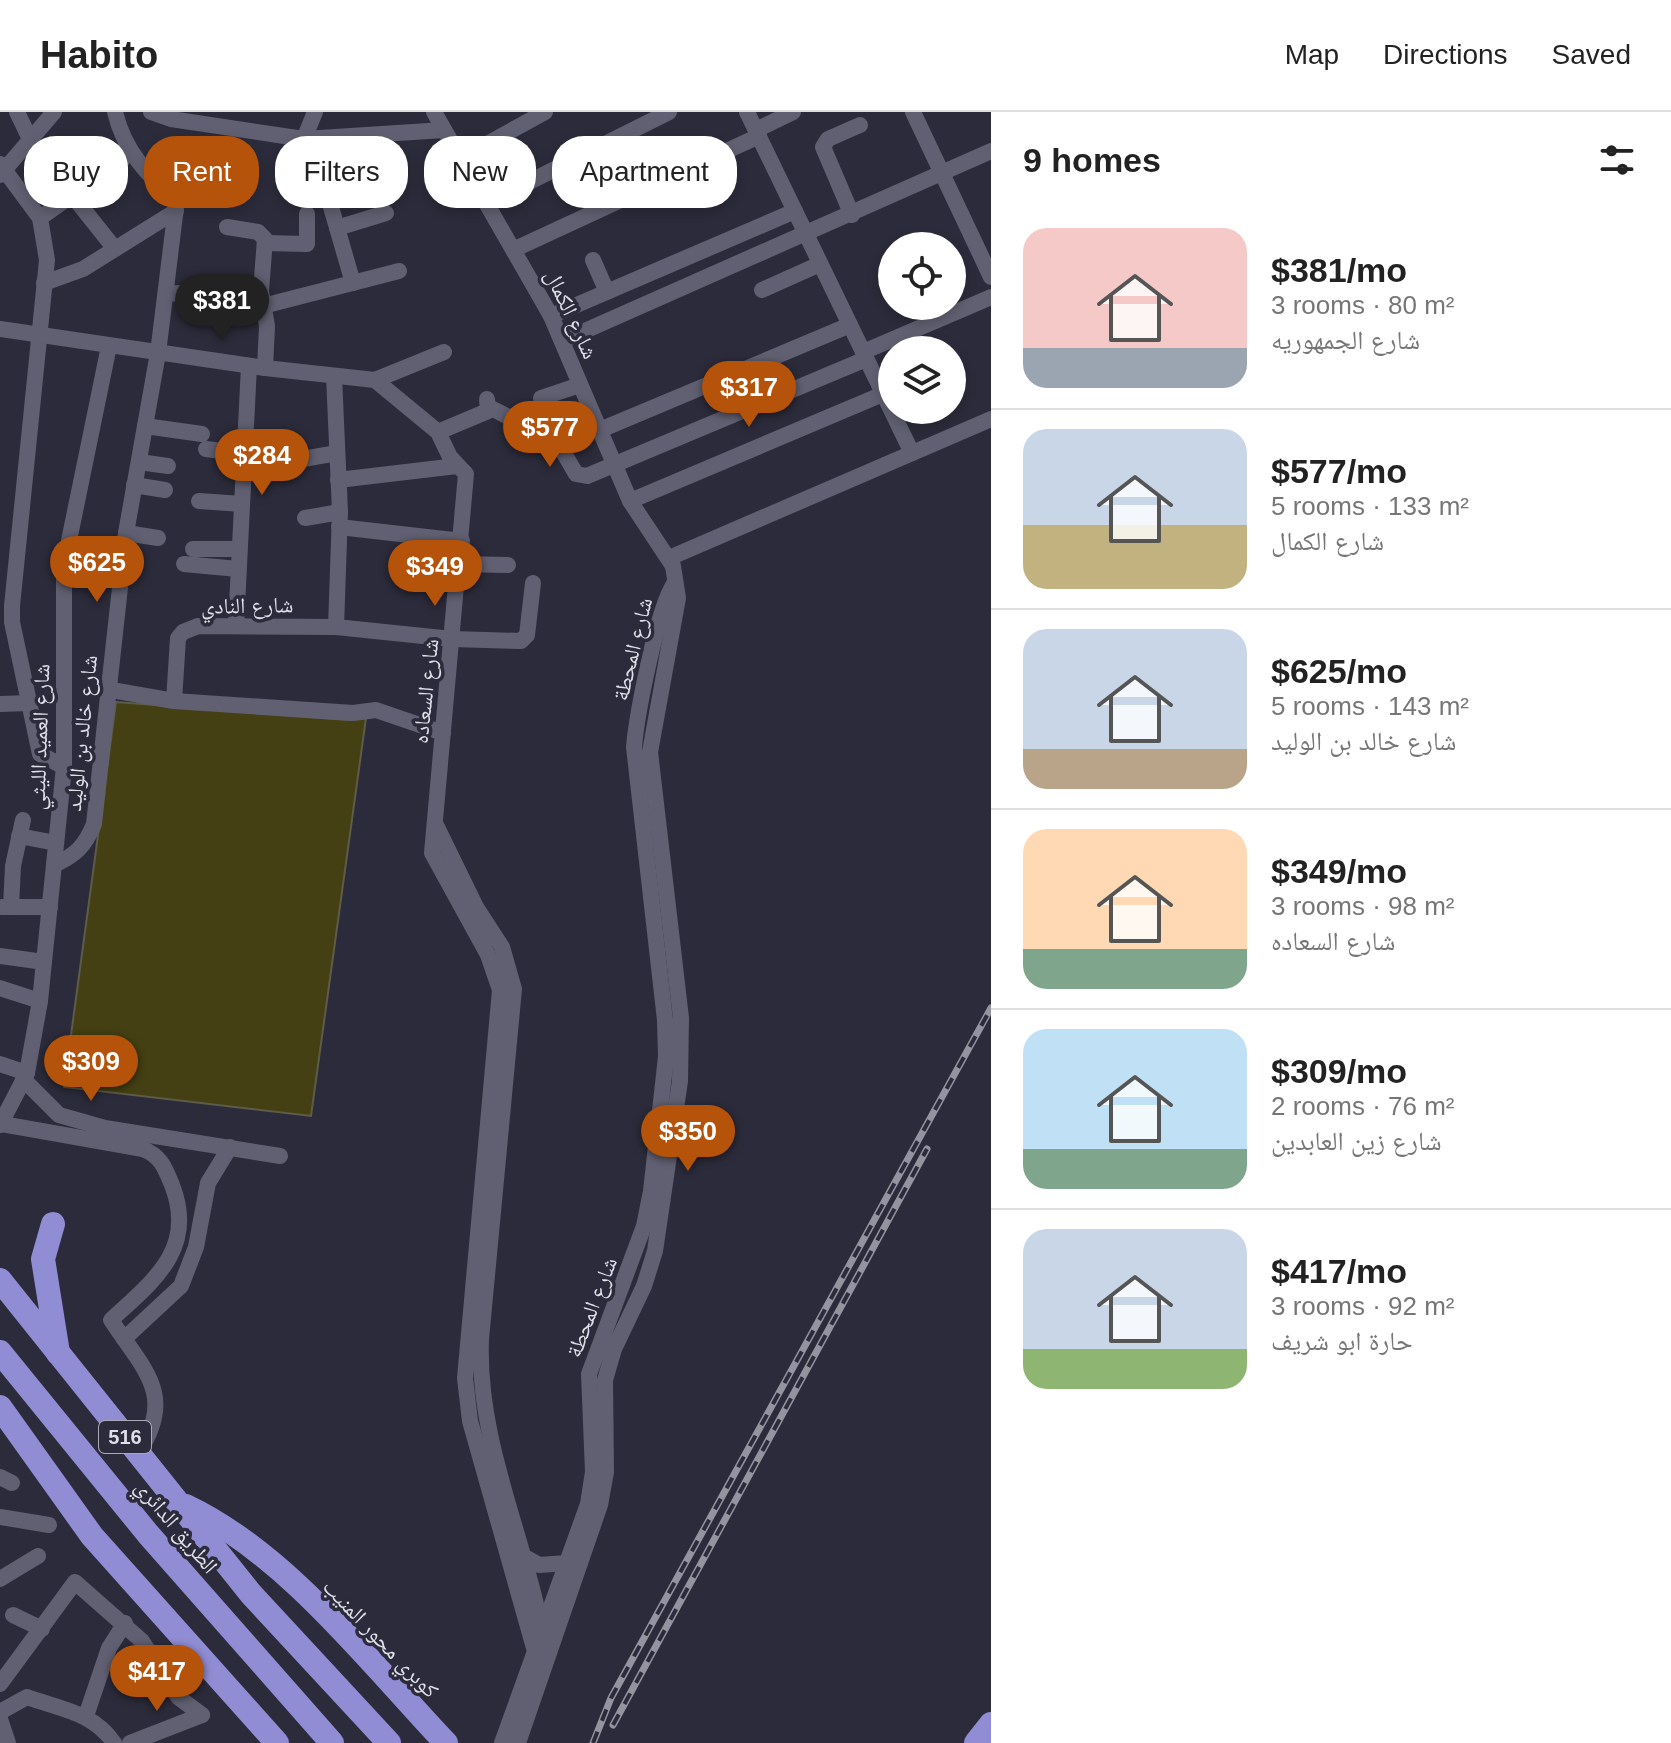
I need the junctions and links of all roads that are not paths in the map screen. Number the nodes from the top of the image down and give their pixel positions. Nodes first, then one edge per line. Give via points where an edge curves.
1 (17, 112) edge
2 (54, 112) edge
3 (115, 112) edge
4 (151, 112) edge
5 (238, 112) edge
6 (315, 112) edge
7 (434, 112) edge
8 (545, 112) edge
9 (669, 112) edge
10 (747, 112) edge
11 (793, 112) edge
12 (913, 112) edge
13 (860, 125) dead end
14 (229, 128) junction
15 (444, 130) junction
16 (757, 133) junction
17 (29, 136) edge
18 (33, 136) edge
19 (284, 136) edge
20 (305, 136) edge
21 (351, 136) edge
22 (447, 136) edge
23 (502, 136) edge
24 (24, 145) edge
25 (991, 151) edge
26 (1, 170) edge
27 (144, 170) edge
28 (943, 173) junction
29 (536, 178) edge
30 (54, 208) edge
31 (82, 208) edge
32 (172, 208) edge
33 (176, 208) edge
34 (331, 208) edge
35 (490, 208) edge
36 (795, 211) junction
37 (386, 213) dead end
38 (307, 214) dead end
39 (852, 215) junction
40 (40, 218) junction
41 (227, 227) dead end
42 (337, 228) junction
43 (807, 236) junction
44 (265, 243) junction
45 (115, 249) junction
46 (515, 249) junction
47 (593, 260) dead end
48 (820, 264) junction
49 (399, 271) dead end
50 (991, 277) edge
51 (44, 283) junction
52 (353, 283) junction
53 (762, 290) dead end
54 (194, 292) dead end
55 (607, 292) junction
56 (166, 294) junction
57 (991, 297) edge
58 (263, 306) junction
59 (551, 316) junction
60 (850, 325) junction
61 (1, 331) edge
62 (38, 336) junction
63 (562, 341) junction
64 (109, 346) junction
65 (444, 352) dead end
66 (158, 353) junction
67 (864, 355) junction
68 (257, 367) junction
69 (334, 376) junction
70 (375, 380) junction
71 (878, 384) edge
72 (580, 385) junction
73 (878, 396) edge
74 (541, 398) dead end
75 (991, 419) edge
76 (898, 424) edge
77 (145, 426) junction
78 (600, 430) junction
79 (438, 432) junction
80 (337, 453) junction
81 (912, 453) junction
82 (245, 454) junction
83 (303, 459) dead end
84 (139, 462) junction
85 (168, 466) dead end
86 (457, 466) junction
87 (615, 466) junction
88 (338, 480) junction
89 (134, 485) junction
90 (165, 490) dead end
91 (199, 501) dead end
92 (630, 501) junction
93 (242, 504) junction
94 (305, 518) dead end
95 (340, 519) junction
96 (126, 533) junction
97 (158, 538) dead end
98 (462, 541) junction
99 (193, 549) dead end
100 (239, 549) junction
101 (669, 558) junction
102 (184, 564) dead end
103 (460, 564) junction
104 (508, 565) dead end
105 (238, 569) junction
106 (533, 583) dead end
107 (674, 584) junction
108 (236, 626) junction
109 (336, 627) junction
110 (452, 639) junction
111 (106, 689) junction
112 (174, 701) junction
113 (29, 703) junction
114 (0, 704) edge
115 (443, 733) junction
116 (64, 767) junction
117 (434, 822) junction
118 (56, 843) junction
119 (54, 865) junction
120 (5, 907) edge
121 (50, 907) junction
122 (471, 910) junction
123 (0, 956) edge
124 (44, 962) junction
125 (0, 988) edge
126 (40, 1001) junction
127 (0, 1064) edge
128 (25, 1076) junction
129 (1, 1125) edge
130 (230, 1147) junction
131 (280, 1156) dead end
132 (179, 1208) junction
133 (201, 1210) junction
134 (53, 1224) dead end
135 (0, 1280) edge
136 (124, 1339) junction
137 (0, 1352) edge
138 (60, 1359) junction
139 (0, 1407) edge
140 (138, 1453) junction
141 (176, 1502) junction
142 (0, 1517) edge
143 (49, 1525) dead end
144 (38, 1556) dead end
145 (523, 1556) junction
146 (567, 1563) junction
147 (278, 1570) joint
148 (0, 1579) edge
149 (13, 1615) dead end
150 (125, 1623) junction
151 (42, 1629) junction
152 (542, 1630) junction
153 (541, 1653) junction
154 (0, 1684) edge
155 (0, 1712) edge
156 (86, 1716) junction
157 (0, 1719) edge
158 (991, 1724) edge
159 (8, 1743) edge
160 (114, 1743) edge
161 (130, 1743) edge
162 (277, 1743) edge
163 (332, 1743) edge
164 (389, 1743) edge
165 (446, 1743) edge
166 (502, 1743) edge
167 (518, 1743) edge
168 (976, 1743) edge

1 - 17 street
2 - 18 street
3 - 27 street
4 - 14 street
5 - 14 street
6 - 20 street
7 - 15 street, شارع الكمال
8 - 23 street
9 - 29 street
10 - 16 street
11 - 16 street
12 - 28 street
13 - 39 street via 828,139 823,147
14 - 19 street
15 - 21 street
15 - 22 street, شارع الكمال
16 - 36 street
16 - 46 street
24 - 26 street
25 - 28 street
26 - 40 street
28 - 39 street
28 - 50 street
30 - 40 street
31 - 45 street
32 - 45 street
33 - 56 street, شارع خالد بن الوليد
34 - 42 street
35 - 46 street, شارع الكمال
36 - 43 street
36 - 55 street
37 - 42 street
38 - 44 street via 307,244
39 - 43 street
40 - 51 street via 47,260
41 - 44 street via 258,232
42 - 52 street
43 - 48 street
43 - 63 street
44 - 58 street
45 - 51 street via 83,269
46 - 59 street, شارع الكمال
47 - 55 street
48 - 53 street
48 - 60 street
49 - 52 street
51 - 62 street
52 - 58 street
54 - 56 street
55 - 59 street
56 - 66 street, شارع خالد بن الوليد
57 - 67 street
58 - 68 street via 267,326
59 - 63 street, شارع الكمال
60 - 67 street
60 - 78 street
61 - 62 street
62 - 64 street
62 - 113 street via 12,606
63 - 72 street, شارع الكمال
64 - 66 street
64 - 116 street, شارع العميد الليثي via 64,565
65 - 70 street
66 - 68 street
66 - 77 street, شارع خالد بن الوليد
67 - 71 street
67 - 87 street
68 - 69 street
68 - 82 street
69 - 70 street
69 - 80 street
70 - 79 street, شارع السعاده
72 - 74 street
72 - 78 street, شارع الكمال
73 - 92 street
75 - 81 street
76 - 81 street
77 - 82 street
77 - 84 street, شارع خالد بن الوليد
78 - 87 street, شارع الكمال
79 - 86 street, شارع السعاده
79 - 87 street via 488,403 530,428 553,434 581,477
80 - 83 street
80 - 88 street
81 - 101 street
82 - 93 street
84 - 85 street
84 - 89 street, شارع خالد بن الوليد
86 - 88 street
86 - 98 street, شارع السعاده via 466,474
87 - 92 street, شارع الكمال
88 - 95 street
89 - 90 street
89 - 96 street, شارع خالد بن الوليد
91 - 93 street
92 - 101 street, شارع الكمال
93 - 100 street
94 - 95 street
95 - 98 street
95 - 109 street
96 - 97 street
96 - 111 street, شارع خالد بن الوليد
98 - 103 street, شارع السعاده
99 - 100 street
100 - 105 street
101 - 107 street, شارع الكمال
102 - 105 street
103 - 104 street
103 - 110 street, شارع السعاده
105 - 108 street
106 - 110 street, شارع النادي via 525,640
107 - 146 street, شارع المحطة via 638,710 634,747 665,1020 664,1076 644,1226 589,1374 591,1488
107 - 153 street, شارع المحطة via 678,605 654,717 650,770 681,1018 680,1081 655,1251 605,1380 606,1472 600,1505
108 - 109 street, شارع النادي
108 - 112 street, شارع النادي via 198,626 183,632 176,646
109 - 110 street, شارع النادي
110 - 115 street, شارع السعاده
111 - 112 street
111 - 119 street, شارع خالد بن الوليد via 94,824 72,857
112 - 115 street via 353,713 376,710
113 - 114 street
113 - 116 street via 40,754
115 - 117 street, شارع السعاده
116 - 118 street, شارع العميد الليثي
117 - 122 street
117 - 122 street, شارع السعاده via 432,853
118 - 119 street, شارع العميد الليثي
118 - 120 street via 21,828
119 - 121 street, شارع العميد الليثي
120 - 121 street
121 - 124 street, شارع العميد الليثي
122 - 145 street via 502,947 514,989 480,1364 489,1438
122 - 153 street via 494,966 501,1003 466,1389 476,1442
123 - 124 street
124 - 126 street, شارع العميد الليثي
125 - 126 street
126 - 128 street, شارع العميد الليثي
127 - 128 street
128 - 129 street, شارع العميد الليثي
128 - 130 street via 59,1115 105,1128
129 - 132 street via 148,1151 163,1164
130 - 131 street
130 - 133 street via 208,1183
132 - 133 street
132 - 136 street via 178,1232 165,1269 111,1320
133 - 136 street via 196,1247 181,1286
134 - 138 highway via 43,1259
135 - 138 highway, الطريق الدائري / 516
136 - 140 street via 151,1380 156,1402 156,1423
137 - 163 highway, الطريق الدائري / 516 via 223,1621
138 - 140 highway, الطريق الدائري / 516
139 - 162 highway via 92,1536
140 - 141 highway, الطريق الدائري / 516
141 - 147 highway, الطريق الدائري / 516 via 233,1533
141 - 164 highway, الطريق الدائري / 516 via 251,1594
142 - 143 street
144 - 148 street
145 - 146 street via 546,1566
145 - 152 street
146 - 152 street, شارع المحطة
147 - 165 highway, كوبري محور المنيب / 516
149 - 151 street
150 - 151 street via 75,1582
150 - 156 street via 109,1648
150 - 161 street via 178,1697 202,1715
151 - 154 street
152 - 153 street
153 - 166 street, شارع المحطة
153 - 167 street, شارع المحطة
155 - 156 street via 27,1697
156 - 160 street
157 - 159 street
158 - 168 highway

